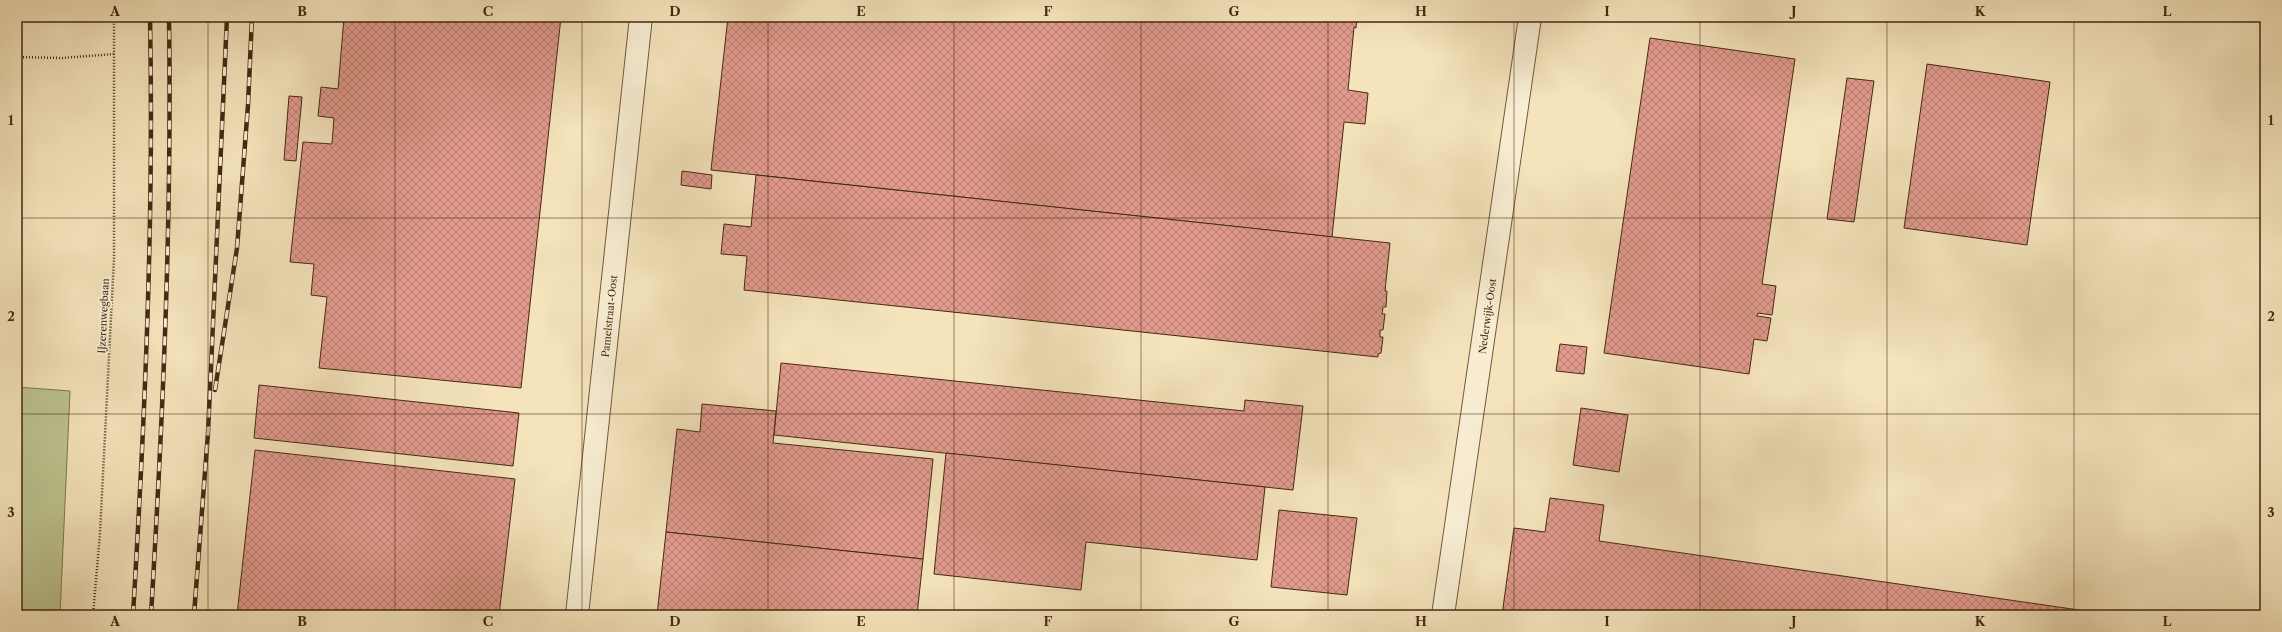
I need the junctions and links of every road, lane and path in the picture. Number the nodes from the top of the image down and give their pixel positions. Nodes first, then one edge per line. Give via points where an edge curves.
1 (114, 17) edge
2 (641, 17) edge
3 (1530, 17) edge
4 (114, 54) junction
5 (17, 57) edge
6 (93, 615) edge
7 (577, 615) edge
8 (1443, 615) edge

1 - 4 path, IJzerenwegbaan
2 - 7 street, Pamelstraat-Oost
3 - 8 street, Nederwijk-Oost
4 - 5 path via 62,58
4 - 6 path, IJzerenwegbaan via 114,258 100,533

